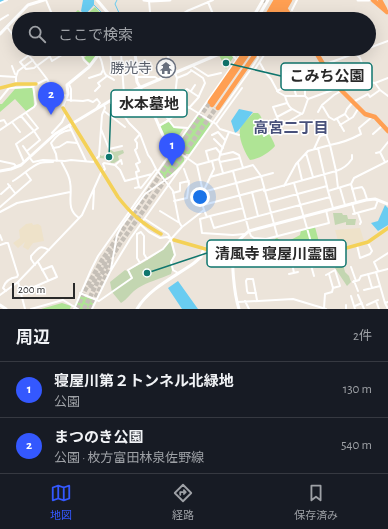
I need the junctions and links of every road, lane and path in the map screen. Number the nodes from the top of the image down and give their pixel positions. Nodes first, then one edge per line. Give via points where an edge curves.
1 (7, 0) edge
2 (45, 0) edge
3 (97, 0) edge
4 (144, 0) edge
5 (170, 0) edge
6 (213, 0) edge
7 (268, 0) edge
8 (276, 0) edge
9 (280, 0) edge
10 (285, 0) edge
11 (290, 0) edge
12 (297, 0) edge
13 (358, 0) edge
14 (369, 0) edge
15 (373, 0) edge
16 (377, 0) edge
17 (380, 0) edge
18 (149, 1) edge
19 (264, 1) edge
20 (208, 2) junction
21 (0, 3) edge
22 (285, 8) junction
23 (292, 10) dead end
24 (23, 12) edge
25 (51, 12) edge
26 (107, 12) edge
27 (150, 12) edge
28 (185, 12) edge
29 (212, 12) edge
30 (258, 12) edge
31 (259, 12) edge
32 (269, 12) edge
33 (274, 12) edge
34 (278, 12) edge
35 (283, 12) edge
36 (288, 12) edge
37 (387, 13) edge
38 (8, 15) dead end
39 (0, 20) edge
40 (12, 23) edge
41 (7, 27) junction
42 (0, 34) edge
43 (12, 34) edge
44 (388, 41) edge
45 (376, 46) edge
46 (28, 56) edge
47 (30, 56) edge
48 (60, 56) edge
49 (82, 56) edge
50 (97, 56) edge
51 (100, 56) edge
52 (110, 56) edge
53 (121, 56) edge
54 (136, 56) edge
55 (168, 56) edge
56 (216, 56) edge
57 (234, 56) edge
58 (239, 56) edge
59 (241, 56) edge
60 (246, 56) edge
61 (253, 56) edge
62 (258, 56) edge
63 (264, 56) edge
64 (318, 56) edge
65 (350, 56) edge
66 (358, 56) edge
67 (49, 57) joint
68 (236, 59) junction
69 (33, 60) junction
70 (260, 63) junction
71 (323, 65) junction
72 (12, 66) dead end
73 (37, 66) junction
74 (90, 66) junction
75 (122, 66) junction
76 (193, 66) junction
77 (24, 67) junction
78 (251, 69) junction
79 (103, 70) junction
80 (136, 70) junction
81 (191, 70) junction
82 (127, 71) dead end
83 (175, 72) junction
84 (222, 73) dead end
85 (0, 76) edge
86 (107, 76) junction
87 (367, 76) junction
88 (15, 77) junction
89 (136, 77) junction
90 (88, 78) dead end
91 (177, 78) junction
92 (388, 78) edge
93 (47, 79) junction
94 (158, 79) junction
95 (114, 80) dead end
96 (286, 80) dead end
97 (16, 82) dead end
98 (374, 83) junction
99 (69, 84) junction
100 (35, 85) junction
101 (195, 85) dead end
102 (290, 86) junction
103 (140, 87) junction
104 (0, 88) edge
105 (242, 88) dead end
106 (308, 89) dead end
107 (340, 89) junction
108 (95, 90) dead end
109 (380, 90) junction
110 (190, 91) junction
111 (277, 91) junction
112 (129, 92) junction
113 (124, 94) junction
114 (175, 96) junction
115 (285, 96) junction
116 (296, 96) junction
117 (305, 96) junction
118 (388, 96) edge
119 (199, 97) junction
120 (66, 98) junction
121 (0, 99) edge
122 (113, 99) junction
123 (178, 99) junction
124 (308, 99) junction
125 (71, 101) junction
126 (353, 102) junction
127 (287, 103) junction
128 (104, 105) junction
129 (185, 105) junction
130 (214, 106) junction
131 (322, 106) junction
132 (63, 108) joint
133 (189, 108) junction
134 (359, 108) junction
135 (96, 109) junction
136 (292, 109) junction
137 (104, 111) junction
138 (66, 112) junction
139 (122, 112) junction
140 (318, 112) dead end
141 (26, 113) junction
142 (198, 113) junction
143 (302, 114) junction
144 (345, 114) junction
145 (21, 116) junction
146 (373, 116) junction
147 (277, 117) junction
148 (349, 118) junction
149 (337, 119) junction
150 (0, 121) edge
151 (169, 121) junction
152 (12, 122) junction
153 (213, 122) junction
154 (279, 122) dead end
155 (71, 124) junction
156 (216, 124) junction
157 (7, 125) junction
158 (340, 125) junction
159 (159, 126) junction
160 (382, 126) junction
161 (125, 127) dead end
162 (101, 128) junction
163 (188, 128) junction
164 (0, 130) edge
165 (71, 130) junction
166 (34, 131) junction
167 (344, 131) dead end
168 (388, 131) edge
169 (20, 132) dead end
170 (228, 132) junction
171 (52, 133) dead end
172 (140, 134) junction
173 (373, 134) dead end
174 (212, 135) dead end
175 (239, 135) dead end
176 (264, 136) dead end
177 (214, 139) dead end
178 (225, 140) junction
179 (388, 142) edge
180 (77, 143) junction
181 (330, 145) junction
182 (23, 146) dead end
183 (122, 146) dead end
184 (53, 148) junction
185 (223, 148) junction
186 (318, 148) junction
187 (174, 149) junction
188 (314, 149) junction
189 (27, 151) junction
190 (380, 152) junction
191 (306, 153) junction
192 (376, 153) dead end
193 (220, 154) junction
194 (352, 155) dead end
195 (31, 157) junction
196 (188, 158) junction
197 (240, 158) junction
198 (219, 159) junction
199 (96, 160) junction
200 (0, 161) edge
201 (57, 161) junction
202 (61, 161) junction
203 (86, 161) junction
204 (210, 161) junction
205 (220, 162) junction
206 (386, 162) edge
207 (24, 163) junction
208 (298, 163) junction
209 (122, 164) dead end
210 (115, 165) junction
211 (197, 165) junction
212 (182, 166) junction
213 (17, 167) junction
214 (243, 168) junction
215 (156, 169) junction
216 (184, 169) dead end
217 (233, 170) junction
218 (0, 171) edge
219 (103, 171) junction
220 (336, 171) junction
221 (158, 172) junction
222 (223, 173) junction
223 (273, 173) dead end
224 (26, 174) junction
225 (152, 174) junction
226 (324, 174) junction
227 (261, 176) junction
228 (210, 177) junction
229 (313, 177) junction
230 (137, 178) junction
231 (302, 180) junction
232 (13, 181) dead end
233 (189, 181) junction
234 (294, 182) junction
235 (236, 183) junction
236 (8, 184) dead end
237 (351, 184) junction
238 (10, 186) junction
239 (168, 186) junction
240 (284, 186) junction
241 (327, 186) junction
242 (140, 187) junction
243 (135, 188) dead end
244 (339, 188) junction
245 (94, 189) junction
246 (352, 189) junction
247 (264, 190) junction
248 (328, 191) junction
249 (70, 192) junction
250 (203, 192) junction
251 (252, 192) junction
252 (15, 193) junction
253 (173, 193) junction
254 (2, 194) dead end
255 (240, 195) junction
256 (297, 195) junction
257 (330, 197) junction
258 (367, 200) junction
259 (378, 200) junction
260 (174, 202) junction
261 (268, 202) junction
262 (356, 202) junction
263 (352, 203) junction
264 (388, 204) edge
265 (345, 205) junction
266 (203, 206) junction
267 (300, 206) junction
268 (0, 207) edge
269 (243, 208) junction
270 (333, 208) junction
271 (93, 209) dead end
272 (204, 210) junction
273 (326, 210) junction
274 (160, 211) dead end
275 (0, 212) edge
276 (130, 212) junction
277 (270, 213) junction
278 (358, 213) junction
279 (210, 216) junction
280 (258, 216) junction
281 (207, 217) junction
282 (304, 217) junction
283 (79, 218) junction
284 (145, 219) junction
285 (246, 220) junction
286 (179, 222) junction
287 (274, 224) junction
288 (360, 224) dead end
289 (141, 225) junction
290 (182, 227) junction
291 (214, 228) junction
292 (306, 228) junction
293 (388, 228) edge
294 (248, 232) junction
295 (162, 234) dead end
296 (215, 234) junction
297 (0, 235) edge
298 (277, 236) junction
299 (172, 239) junction
300 (2, 240) dead end
301 (368, 242) junction
302 (0, 245) edge
303 (357, 245) junction
304 (204, 248) junction
305 (49, 250) junction
306 (329, 252) junction
307 (388, 253) edge
308 (234, 254) junction
309 (341, 256) dead end
310 (315, 257) junction
311 (309, 258) junction
312 (147, 259) junction
313 (332, 260) junction
314 (38, 262) junction
315 (140, 263) junction
316 (292, 263) junction
317 (35, 265) junction
318 (333, 265) dead end
319 (312, 267) junction
320 (351, 267) dead end
321 (42, 270) junction
322 (388, 270) edge
323 (110, 272) junction
324 (298, 272) dead end
325 (377, 272) junction
326 (294, 273) junction
327 (179, 274) junction
328 (289, 274) dead end
329 (368, 274) junction
330 (314, 276) dead end
331 (48, 281) junction
332 (354, 281) junction
333 (18, 282) junction
334 (380, 286) junction
335 (334, 288) junction
336 (372, 288) junction
337 (2, 289) edge
338 (364, 290) dead end
339 (6, 291) junction
340 (358, 291) dead end
341 (20, 293) junction
342 (80, 293) junction
343 (256, 293) junction
344 (0, 295) edge
345 (351, 296) dead end
346 (358, 296) dead end
347 (96, 299) junction
348 (257, 300) junction
349 (245, 301) junction
350 (238, 302) junction
351 (386, 302) edge
352 (362, 303) junction
353 (0, 305) edge
354 (346, 305) dead end
355 (367, 305) dead end
356 (355, 307) edge
357 (74, 308) edge
358 (6, 309) edge
359 (25, 309) edge
360 (31, 309) edge
361 (78, 309) edge
362 (92, 309) edge
363 (137, 309) edge
364 (239, 309) edge
365 (249, 309) edge
366 (325, 309) edge
367 (346, 309) edge
368 (364, 309) edge
369 (379, 309) edge
370 (388, 309) edge

1 - 21 street
2 - 24 street via 28,6
2 - 25 street
3 - 26 street
4 - 18 street
5 - 18 street
6 - 20 street
7 - 31 street
8 - 32 highway
9 - 22 highway
9 - 33 highway
10 - 34 highway
11 - 22 highway
12 - 23 street
13 - 14 street
15 - 37 highway
16 - 37 highway
17 - 37 highway
18 - 27 street
19 - 30 street
20 - 28 street
20 - 29 street
22 - 35 highway
22 - 36 highway
38 - 39 street
40 - 41 street
41 - 42 street
41 - 43 street
44 - 45 street
46 - 77 street via 20,62
47 - 69 street
48 - 67 street via 52,61
49 - 74 street
50 - 74 street
51 - 79 street
52 - 75 street via 112,65
53 - 75 street
54 - 80 street
55 - 83 street
56 - 76 street
57 - 68 street
58 - 68 street
59 - 130 highway
60 - 130 highway
61 - 130 highway
62 - 78 street
63 - 70 street
64 - 71 highway
65 - 71 street
66 - 87 street
67 - 73 street
68 - 142 street
69 - 73 street
69 - 77 street
70 - 78 street via 255,70
70 - 111 street
71 - 107 highway
72 - 88 street
73 - 77 street via 26,69
73 - 93 street
74 - 99 street
75 - 113 street
76 - 81 street
76 - 83 street
76 - 84 street via 208,76
77 - 88 street
78 - 153 street
79 - 86 street
79 - 90 street via 101,74
80 - 82 street
80 - 89 street
81 - 91 street
81 - 119 street via 205,82
83 - 91 street
83 - 94 street
85 - 88 street
86 - 95 street
86 - 108 street via 98,83 100,86
87 - 98 street via 369,82
87 - 107 street
88 - 97 street
89 - 94 street
89 - 103 street
91 - 114 street
92 - 98 street
93 - 100 street
93 - 120 street via 52,89
94 - 103 street
96 - 102 street
98 - 109 street
99 - 120 street via 66,88
99 - 125 street
100 - 104 main road via 16,84
100 - 121 street via 9,88
100 - 141 street via 35,106
101 - 110 street
102 - 111 street
102 - 116 street via 294,88
103 - 112 street
103 - 159 street
105 - 156 street
106 - 117 street via 305,90
107 - 124 street
107 - 126 highway
107 - 131 street
109 - 118 street
109 - 126 street via 370,97 368,94
110 - 119 street
110 - 123 street via 185,90
111 - 115 street
112 - 113 street
112 - 139 street via 135,107
113 - 122 street
114 - 123 street
114 - 151 street via 158,102
115 - 116 street
115 - 127 street
116 - 117 street
117 - 124 street
119 - 133 street
120 - 125 street
120 - 132 street
122 - 128 street
122 - 139 street
123 - 129 street
124 - 143 street
125 - 135 street via 93,102 97,99 100,103
126 - 134 highway
126 - 144 street
127 - 136 street
127 - 147 street via 273,107
128 - 135 street
128 - 137 street
129 - 133 street
129 - 151 street
131 - 140 street
131 - 149 street via 329,117
132 - 138 main road
133 - 142 street
134 - 146 highway via 366,115
134 - 148 street
135 - 155 street
136 - 143 street
136 - 147 street
137 - 161 street
137 - 162 street
138 - 155 main road
138 - 171 street via 62,122
139 - 172 street
141 - 145 street
141 - 166 street via 38,128
142 - 153 street
142 - 163 street
143 - 176 street
144 - 148 street
144 - 149 street
145 - 152 street
145 - 166 street
146 - 160 highway
146 - 181 street via 360,127 361,134 344,143
147 - 154 street
148 - 158 street
149 - 158 street
150 - 157 street via 4,120
151 - 159 street
151 - 163 street via 174,127
152 - 157 street
152 - 169 street
153 - 156 street
153 - 196 street
155 - 165 street
155 - 195 street via 48,140
155 - 199 main road
156 - 170 street via 220,130
157 - 164 street
158 - 167 street
159 - 187 street via 164,138
160 - 168 highway
160 - 173 street
162 - 183 street via 109,149
162 - 199 street via 99,156
163 - 187 street
165 - 180 street
165 - 184 street via 56,136 51,143
166 - 189 street via 40,140
166 - 207 street via 16,144
170 - 175 street
170 - 178 street
172 - 215 street
172 - 230 street via 135,140 135,150 140,162 136,164 139,171 136,172
174 - 178 street via 218,132
177 - 185 street
178 - 185 street
179 - 190 street
180 - 184 street via 67,142
180 - 203 street
181 - 186 street
181 - 188 street via 326,134 320,136
181 - 220 street
182 - 189 street
184 - 201 street
185 - 193 street
186 - 188 street
186 - 226 street
187 - 196 street
187 - 221 street
188 - 191 street
189 - 195 street
190 - 192 street
190 - 206 street
191 - 208 street
191 - 229 street
193 - 197 street via 233,152
193 - 198 street
193 - 204 street via 216,148 206,151
194 - 220 street via 351,160
195 - 201 street via 33,162
195 - 207 street
196 - 211 street
196 - 212 street
197 - 205 street
197 - 214 street
198 - 204 street
198 - 205 street
199 - 203 street
199 - 219 main road
200 - 213 street
201 - 202 street
201 - 224 street via 40,163
202 - 203 street
202 - 249 street via 70,182
204 - 211 street
204 - 228 street via 214,169
205 - 222 street
206 - 237 street via 354,178
207 - 213 street
208 - 231 street
208 - 240 street
209 - 210 street via 121,160
210 - 219 street via 103,164
210 - 230 street via 125,181
211 - 250 street
212 - 239 street
212 - 276 street via 145,194
213 - 218 street
214 - 217 street
214 - 227 street via 252,165
215 - 221 street
215 - 225 street
216 - 233 street
217 - 222 street
217 - 235 street
219 - 245 street
219 - 276 main road
220 - 226 street
220 - 244 street
221 - 239 street
221 - 276 street
222 - 228 street
223 - 227 street
224 - 232 street
224 - 252 street via 31,180
225 - 230 street
225 - 242 street
226 - 229 street
226 - 241 street
227 - 235 street
227 - 247 street
228 - 250 street
229 - 231 street
230 - 242 street
231 - 234 street
233 - 253 street via 180,183 180,191
233 - 260 street via 187,198
234 - 240 street
234 - 256 street
235 - 250 street
235 - 255 street
236 - 238 street
237 - 244 street
237 - 246 street
238 - 252 street
238 - 254 street
239 - 253 street
239 - 284 street
240 - 247 street
241 - 248 street
241 - 256 street
242 - 243 street
244 - 248 street
244 - 265 street
245 - 271 street
245 - 283 street
246 - 258 street via 362,187
246 - 262 street
247 - 251 street
247 - 261 street
248 - 257 street
249 - 275 street via 17,203
249 - 283 street via 73,214
250 - 266 street via 200,196
251 - 255 street
251 - 280 street
252 - 268 street
253 - 260 street
255 - 266 street
255 - 269 street
256 - 261 street
256 - 267 street
257 - 267 street
257 - 270 street
258 - 259 street
258 - 262 street
259 - 264 street
259 - 278 street via 375,208
260 - 286 street
261 - 277 street
262 - 263 street
263 - 265 street
263 - 278 street via 354,214
265 - 270 street
266 - 272 street
267 - 277 street
267 - 282 street
269 - 279 street
269 - 285 street
270 - 273 street
272 - 281 street
272 - 290 street
273 - 282 street
273 - 292 street via 328,223
274 - 286 street
276 - 295 main road via 148,227
276 - 323 street via 117,235
276 - 342 street via 98,256
277 - 280 street
277 - 287 street
278 - 288 street
279 - 281 street
279 - 291 street
280 - 285 street
281 - 296 street via 200,219 202,233
282 - 287 street
282 - 292 street
283 - 305 street
284 - 289 street
284 - 299 street
285 - 291 street
285 - 294 street
286 - 290 street
287 - 294 street
287 - 298 street
289 - 299 street via 160,238
289 - 323 street
290 - 299 street
291 - 296 street
292 - 298 street
292 - 310 street
293 - 301 main road
294 - 296 street via 233,235
294 - 298 street via 251,236 263,240
294 - 308 street via 237,243
297 - 300 street
299 - 304 main road
299 - 312 street via 163,249
299 - 327 street via 175,255 171,261 173,270
301 - 303 main road
301 - 303 street via 372,251 360,258
302 - 337 street via 8,244 18,274 17,277 10,278
303 - 306 main road
304 - 308 main road
304 - 327 street via 201,257
305 - 314 street
305 - 317 street via 40,247 31,256
306 - 310 main road
306 - 313 street
307 - 325 street via 374,262
308 - 316 main road via 276,265
308 - 350 street via 233,277
309 - 313 street
310 - 311 main road
311 - 316 main road
311 - 319 street
312 - 315 street
312 - 315 street via 144,254 144,236 141,232 137,234 137,258
313 - 318 street
313 - 319 street
314 - 317 street
314 - 321 street
315 - 347 street via 128,270 132,278 99,301
316 - 326 street
317 - 333 street
319 - 330 street
320 - 332 street
321 - 331 street
321 - 331 street via 52,266 57,277
322 - 325 street
323 - 347 street
324 - 326 street
325 - 329 street
325 - 334 street
326 - 328 street
327 - 363 street via 150,293
329 - 332 street
329 - 336 street
331 - 341 street
332 - 340 street
333 - 339 street
333 - 341 street
334 - 336 street
334 - 351 street
335 - 335 street via 340,286 335,270 327,274
335 - 366 street via 332,292 325,294
336 - 338 street
337 - 339 street
339 - 344 street
341 - 359 street
342 - 347 street
342 - 357 street
343 - 343 street via 253,279 247,280 247,291
343 - 348 street
345 - 356 street
346 - 352 street
347 - 362 street
348 - 349 street
348 - 366 street via 293,299
349 - 350 street
349 - 365 street
350 - 364 street
351 - 370 street
352 - 356 street
352 - 368 street
353 - 358 street
354 - 367 street
355 - 369 street via 377,301
357 - 360 street via 63,300
357 - 361 street

